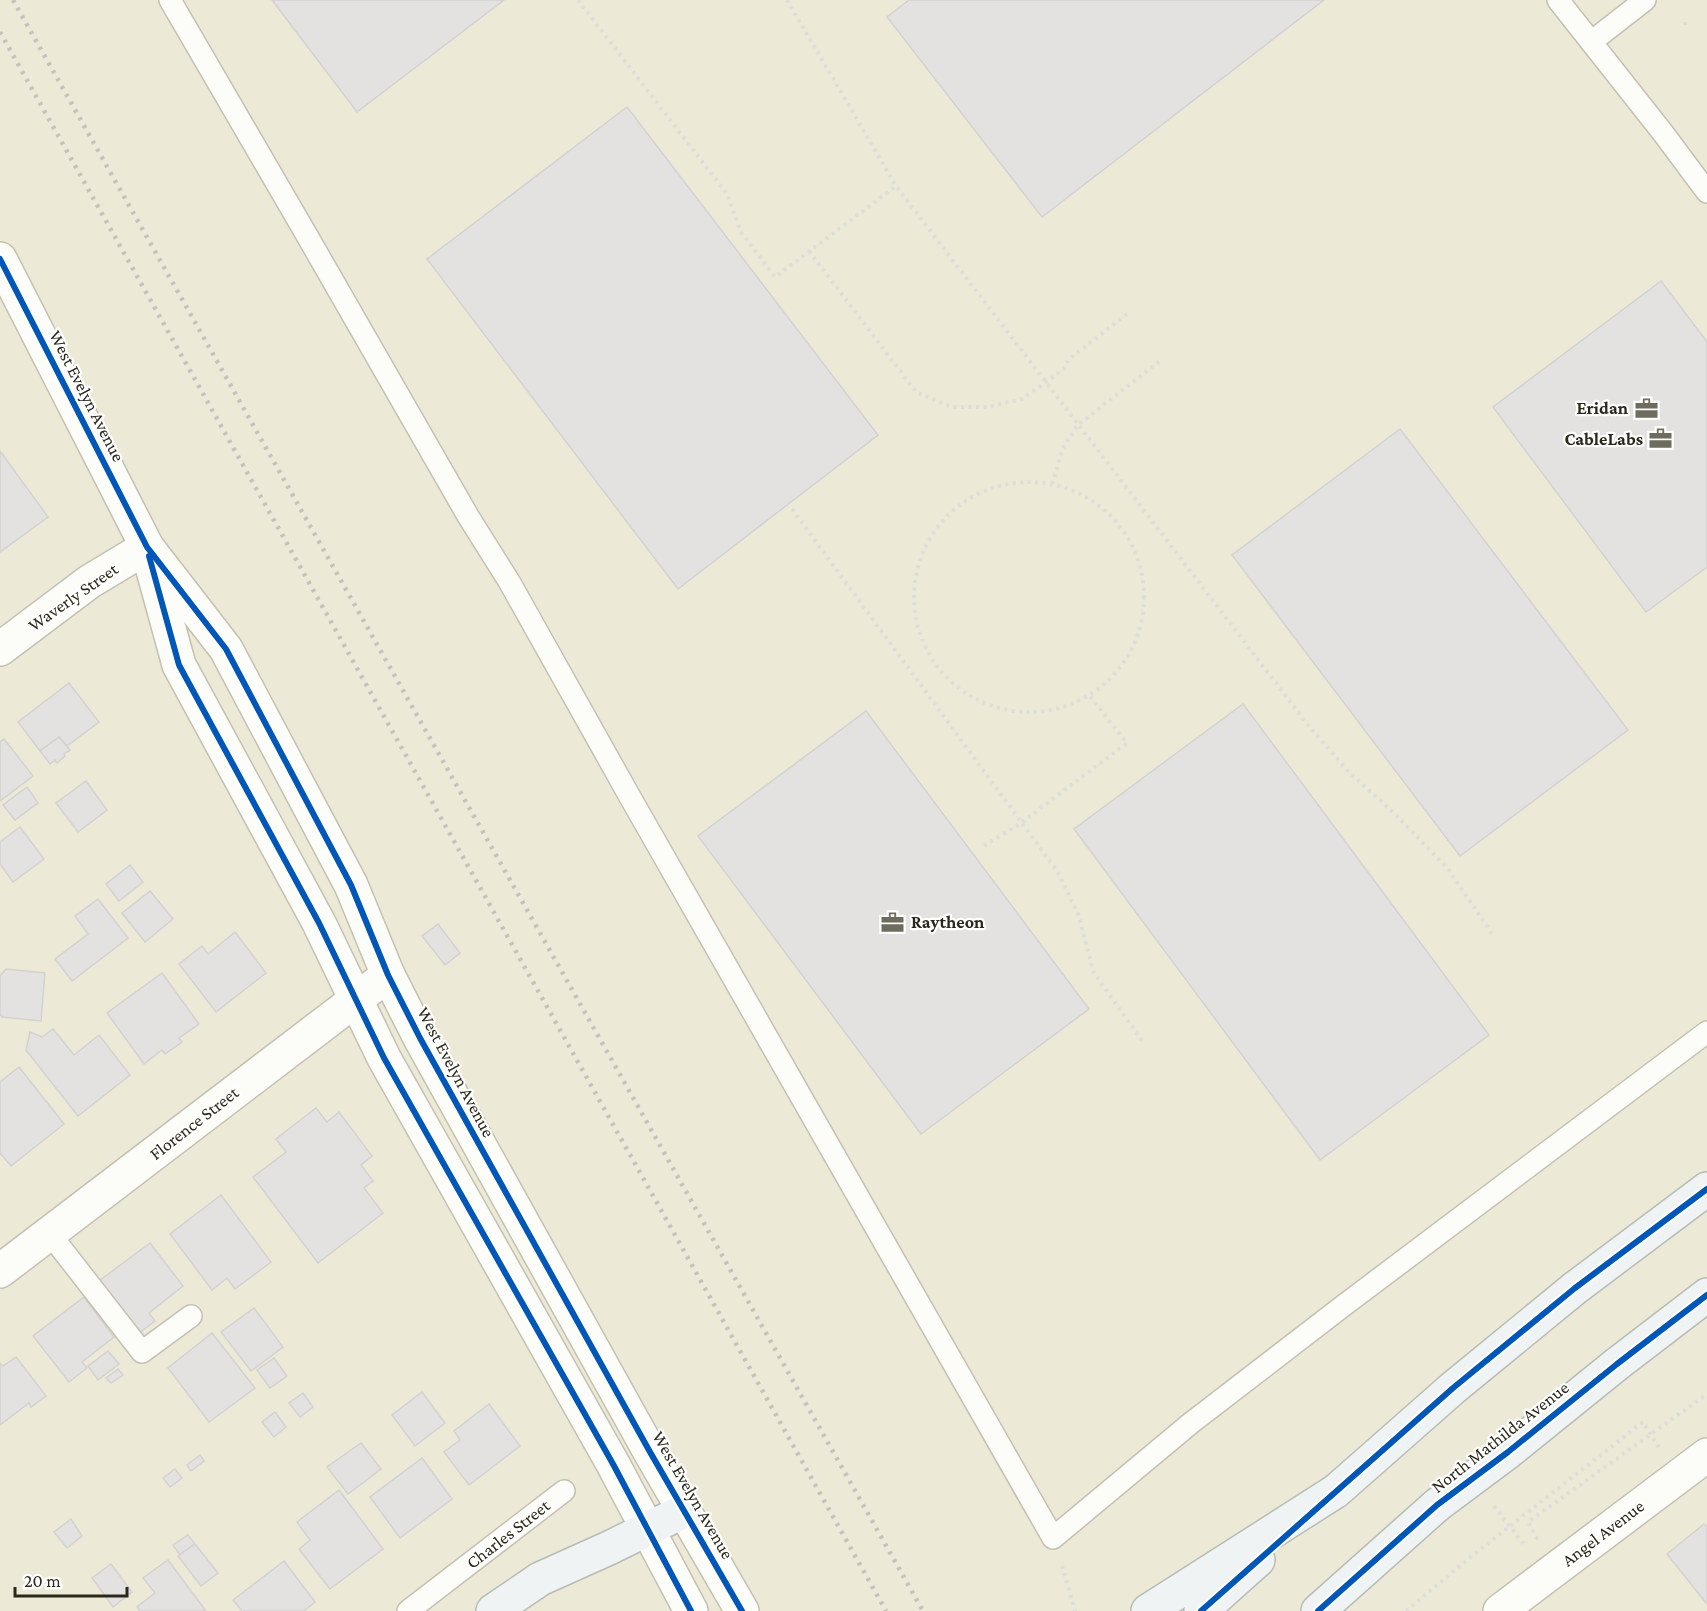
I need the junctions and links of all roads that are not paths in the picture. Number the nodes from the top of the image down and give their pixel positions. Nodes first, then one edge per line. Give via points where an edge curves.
1 (170, 0) edge
2 (1558, 0) edge
3 (1645, 0) edge
4 (1591, 42) junction
5 (1707, 192) edge
6 (0, 259) edge
7 (147, 547) junction
8 (0, 649) edge
9 (388, 975) junction
10 (355, 1000) junction
11 (1707, 1032) edge
12 (1707, 1189) edge
13 (50, 1234) junction
14 (0, 1271) edge
15 (1707, 1295) edge
16 (191, 1316) dead end
17 (1707, 1455) edge
18 (564, 1491) dead end
19 (1336, 1491) junction
20 (1437, 1505) junction
21 (684, 1511) junction
22 (647, 1530) junction
23 (408, 1611) edge
24 (493, 1611) edge
25 (691, 1611) edge
26 (742, 1611) edge
27 (1148, 1611) edge
28 (1201, 1611) edge
29 (1318, 1611) edge
30 (1339, 1611) edge
31 (1500, 1611) edge

1 - 11 lane via 510,583 1053,1538 1191,1423
2 - 4 lane
3 - 4 lane
4 - 5 lane
6 - 7 main road, West Evelyn Avenue
7 - 8 main road, Waverly Street via 89,582
7 - 9 main road, West Evelyn Avenue via 225,649 351,885
7 - 10 main road, West Evelyn Avenue via 180,665 319,923
9 - 10 main road, Florence Street
9 - 21 main road, West Evelyn Avenue via 495,1175
10 - 13 main road, Florence Street
10 - 22 main road, West Evelyn Avenue
12 - 19 main road, bridge via 1575,1288
13 - 14 main road, Florence Street
13 - 16 lane via 142,1352
15 - 20 main road, North Mathilda Avenue, bridge
17 - 31 main road, Angel Avenue
18 - 23 lane, Charles Street
19 - 27 main road
19 - 28 main road
20 - 29 main road, North Mathilda Avenue
20 - 30 main road
21 - 22 main road
21 - 26 main road, West Evelyn Avenue
22 - 24 main road via 540,1579
22 - 25 main road, West Evelyn Avenue

